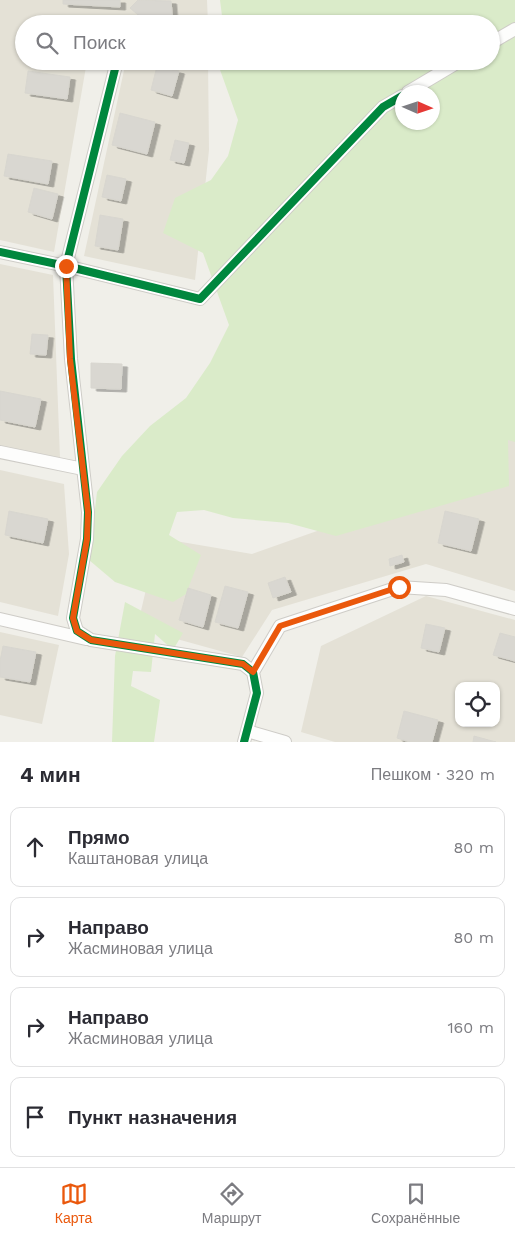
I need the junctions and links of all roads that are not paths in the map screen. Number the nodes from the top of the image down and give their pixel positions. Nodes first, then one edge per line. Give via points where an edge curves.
1 (515, 29) edge
2 (500, 38) edge
3 (115, 70) edge
4 (445, 70) edge
5 (420, 85) edge
6 (395, 100) edge
7 (0, 252) edge
8 (66, 266) junction
9 (0, 452) edge
10 (83, 470) junction
11 (515, 609) edge
12 (0, 619) edge
13 (91, 640) junction
14 (253, 672) junction
15 (245, 737) edge
16 (286, 742) edge

1 - 2 street
3 - 8 street
4 - 5 street
6 - 8 street via 383,107 200,299
7 - 8 street
8 - 10 street via 70,359
9 - 10 street
10 - 13 street via 88,512 87,539 73,618 77,631
11 - 14 street via 446,590 399,587 280,626
12 - 13 street
13 - 14 street via 243,664
14 - 15 street via 257,693
15 - 16 street

